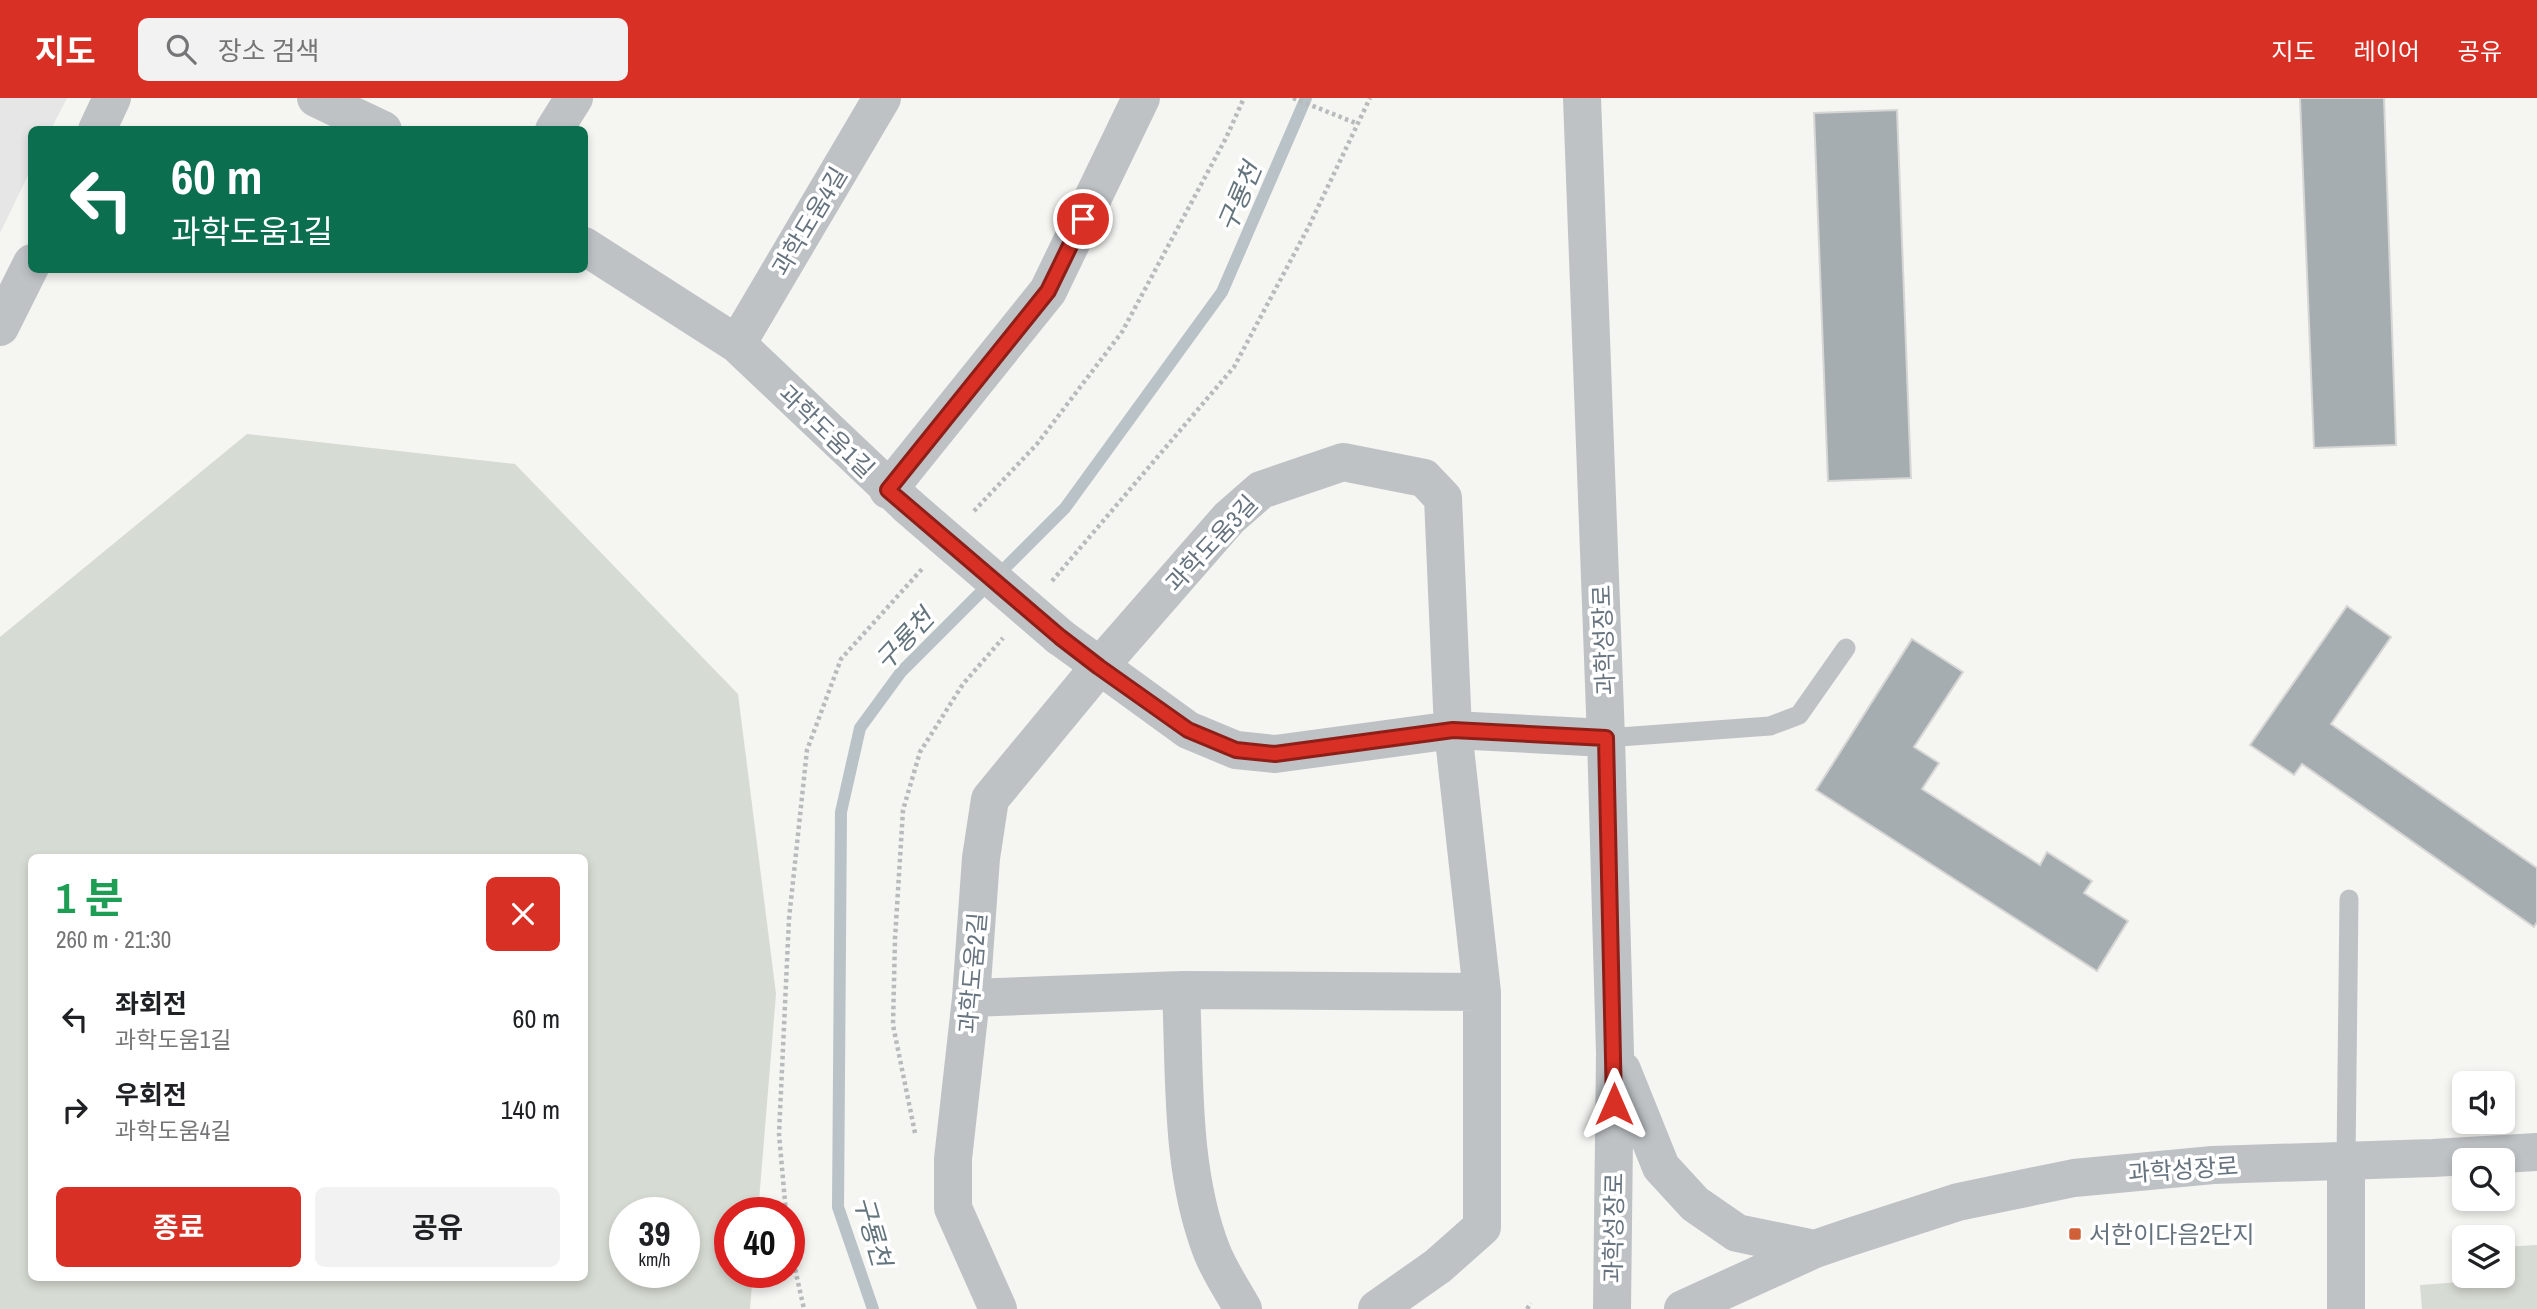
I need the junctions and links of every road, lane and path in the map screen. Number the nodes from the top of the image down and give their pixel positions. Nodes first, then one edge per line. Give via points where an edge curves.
1 (112, 98) edge
2 (316, 98) edge
3 (574, 98) edge
4 (882, 98) edge
5 (1141, 98) edge
6 (1244, 98) edge
7 (1293, 98) edge
8 (1582, 98) edge
9 (368, 114) edge
10 (1358, 124) dead end
11 (99, 126) edge
12 (556, 126) edge
13 (588, 249) edge
14 (28, 271) edge
15 (0, 327) edge
16 (737, 344) junction
17 (898, 498) junction
18 (966, 520) dead end
19 (930, 560) dead end
20 (1846, 648) dead end
21 (1099, 667) junction
22 (1453, 730) junction
23 (1606, 738) junction
24 (2349, 899) dead end
25 (1181, 990) junction
26 (1482, 992) junction
27 (971, 998) junction
28 (1615, 1053) junction
29 (2537, 1152) edge
30 (2346, 1160) junction
31 (785, 1197) edge
32 (1815, 1248) junction
33 (799, 1288) edge
34 (1531, 1303) dead end
35 (804, 1309) edge
36 (998, 1309) edge
37 (1243, 1309) edge
38 (1377, 1309) edge
39 (1527, 1309) edge
40 (1612, 1309) edge
41 (1683, 1309) edge
42 (2346, 1309) edge

1 - 11 street
2 - 9 street
3 - 12 street
4 - 16 street, 과학도움4길
5 - 17 street via 1048,291
6 - 18 path via 1122,332 1037,444
7 - 10 path
8 - 23 street, 과학성장로
13 - 16 street, 과학도움1길
14 - 15 street
16 - 17 street, 과학도움1길
17 - 21 street, 과학도움1길, bridge
19 - 31 path via 841,659 807,750 789,919 779,1134
20 - 23 lane via 1799,715 1770,726
21 - 22 street, 과학도움1길 via 1188,730 1236,750 1275,754
21 - 22 street, 과학도움3길 via 1229,518 1261,490 1343,462 1424,478 1443,498
21 - 27 street, 과학도움2길 via 990,799
22 - 23 street, 과학도움1길
22 - 26 street
23 - 28 street, 과학성장로
24 - 30 lane
25 - 26 street
25 - 27 street
25 - 37 street via 1189,1149 1198,1202 1212,1253
26 - 38 street via 1482,1227 1438,1266
27 - 36 street, 과학도움2길 via 953,1159 953,1208
28 - 32 street via 1661,1167 1695,1204 1737,1233
28 - 40 street, 과학성장로
29 - 30 street, 과학성장로
30 - 32 street, 과학성장로 via 2213,1165 2074,1178 1958,1202
30 - 42 street
32 - 41 street, 과학성장로
33 - 35 path
34 - 39 path

